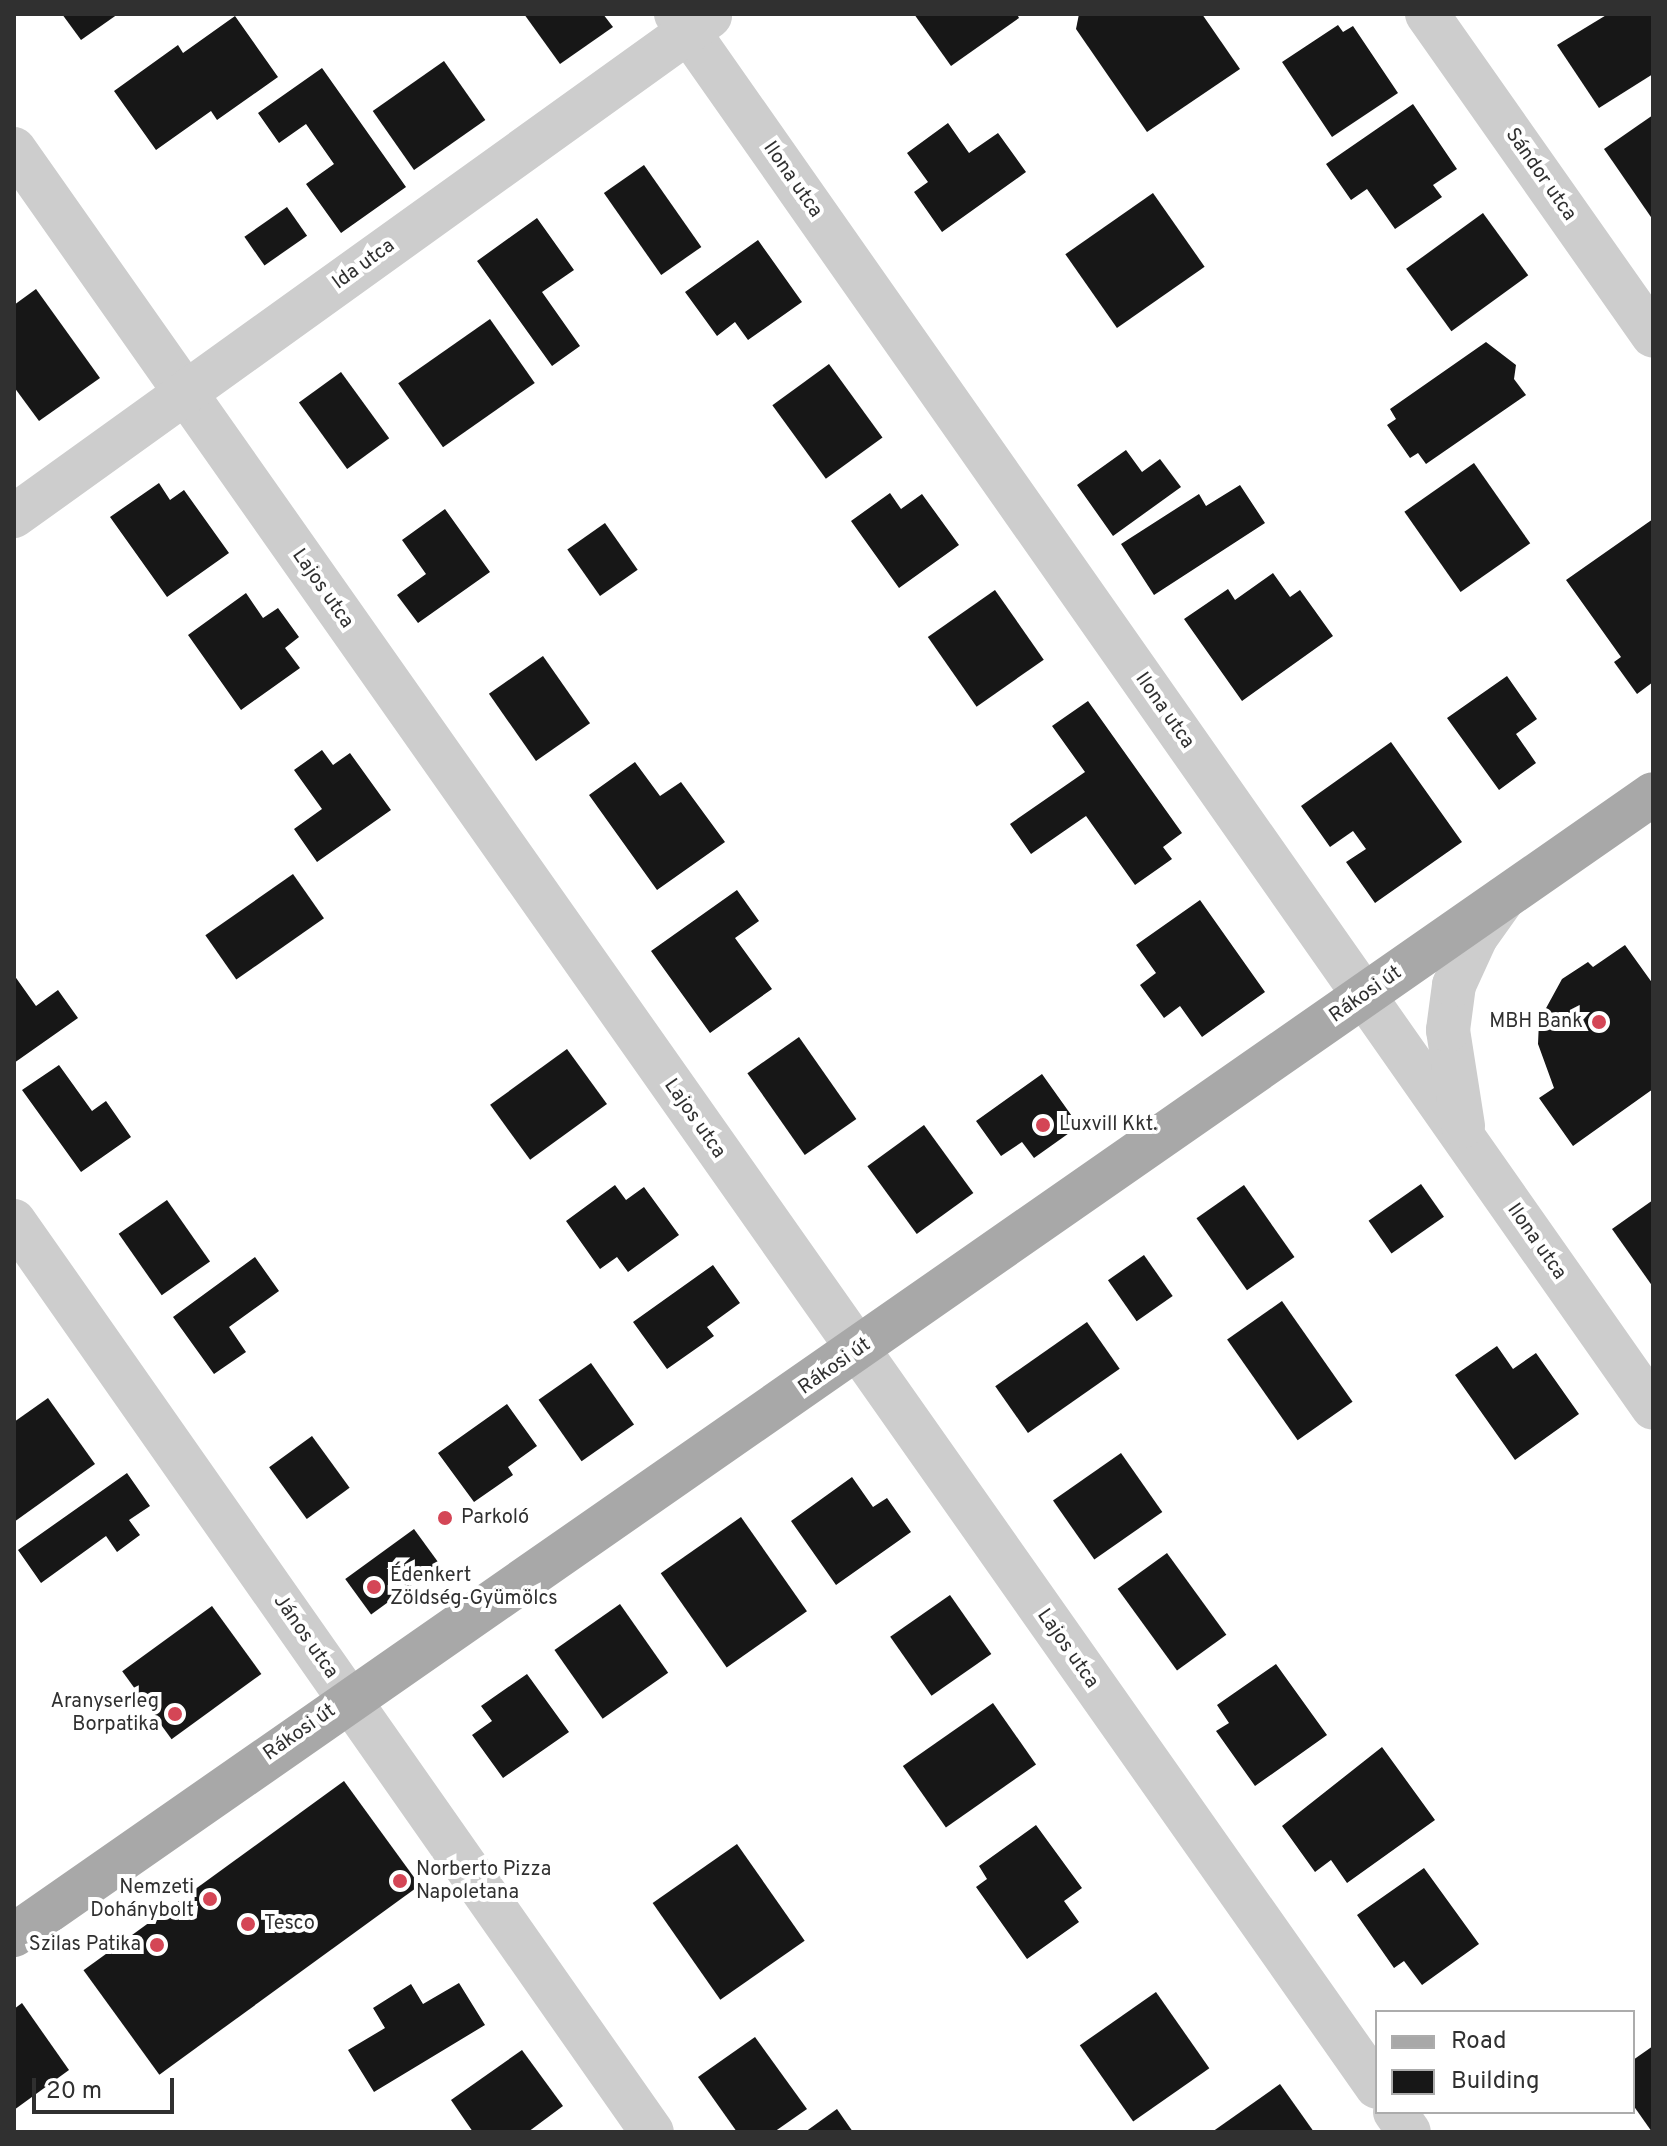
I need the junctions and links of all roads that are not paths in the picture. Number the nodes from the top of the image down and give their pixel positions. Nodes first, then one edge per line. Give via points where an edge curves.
1 (1427, 14) edge
2 (693, 20) edge
3 (14, 149) edge
4 (1653, 336) edge
5 (185, 394) junction
6 (14, 516) edge
7 (1653, 794) edge
8 (1504, 898) junction
9 (1363, 997) junction
10 (1467, 1144) junction
11 (14, 1221) edge
12 (857, 1351) junction
13 (1653, 1408) edge
14 (349, 1699) junction
15 (14, 1935) edge
16 (1375, 2084) edge
17 (1396, 2114) edge
18 (652, 2132) edge
19 (1409, 2132) edge

1 - 4 street, Sándor utca
2 - 5 street, Ida utca
2 - 9 street, Ilona utca
3 - 5 street, Lajos utca
5 - 6 street, Ida utca
5 - 12 street, Lajos utca
7 - 8 main road, Rákosi út
8 - 9 main road, Rákosi út
8 - 10 street via 1476,937 1454,985 1448,1030 1451,1077
9 - 10 street, Ilona utca
9 - 12 main road, Rákosi út
10 - 13 street, Ilona utca
11 - 14 street, János utca
12 - 14 main road, Rákosi út
12 - 16 street, Lajos utca
14 - 15 main road, Rákosi út
14 - 18 street, János utca
17 - 19 street

